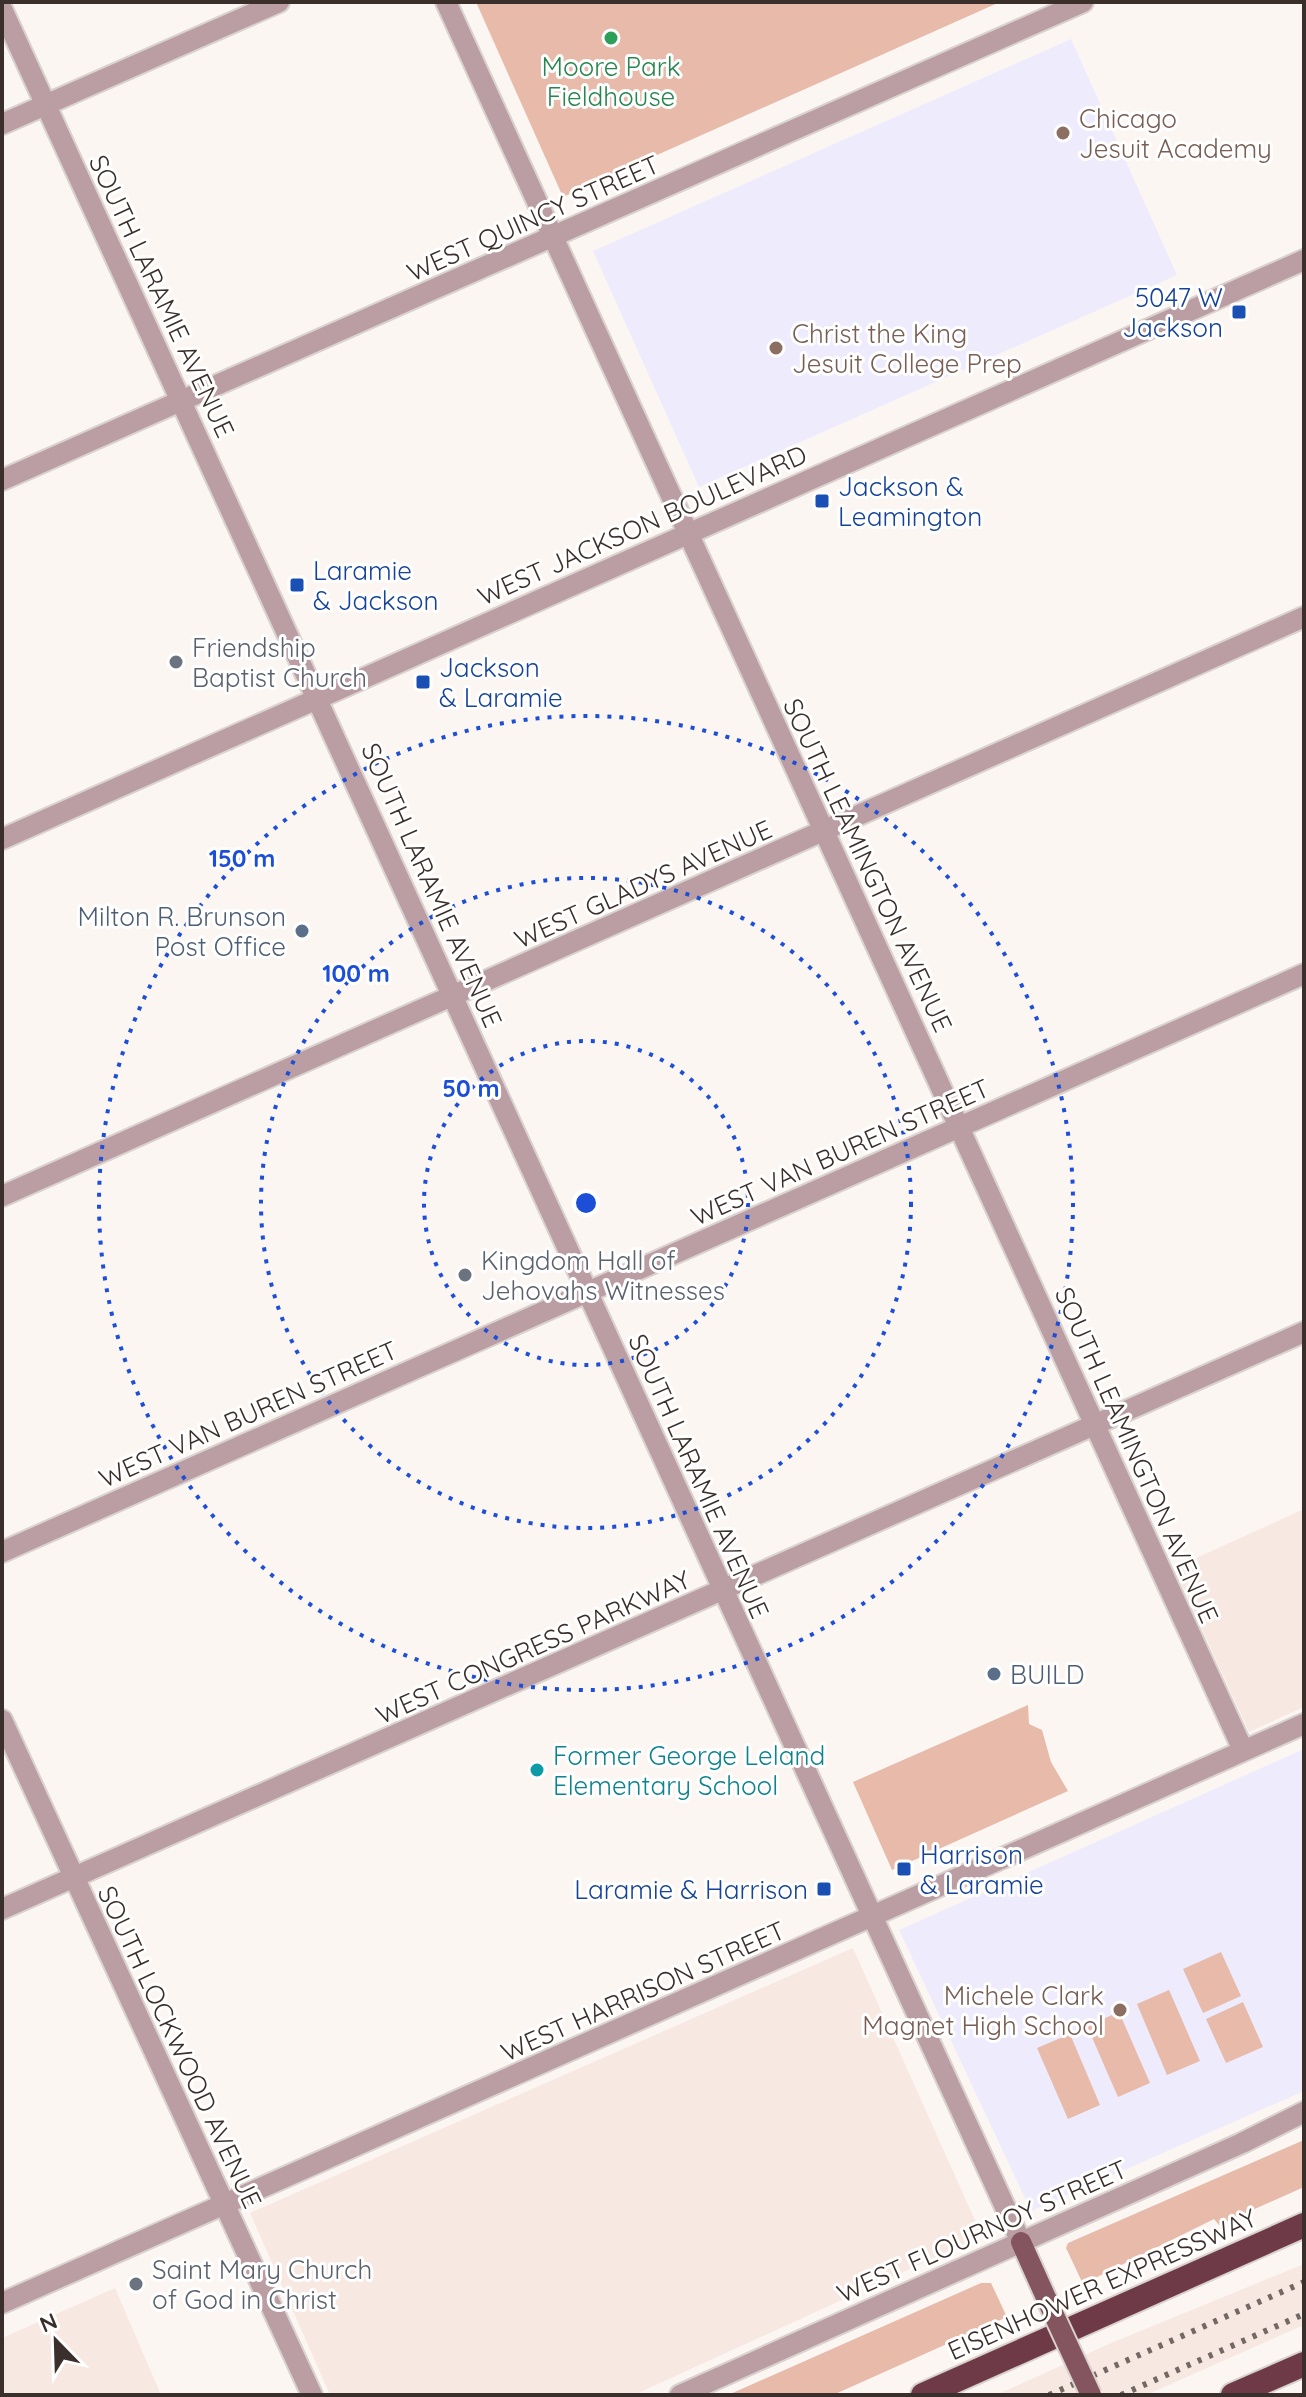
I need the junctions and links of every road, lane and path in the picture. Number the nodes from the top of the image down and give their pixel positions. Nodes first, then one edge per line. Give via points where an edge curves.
1 (279, 2) edge
2 (446, 2) edge
3 (1083, 2) edge
4 (2, 9) edge
5 (46, 104) junction
6 (2, 124) edge
7 (553, 238) junction
8 (1304, 260) edge
9 (182, 399) junction
10 (2, 480) edge
11 (688, 534) junction
12 (1304, 617) edge
13 (318, 698) junction
14 (824, 831) junction
15 (2, 839) edge
16 (1304, 974) edge
17 (454, 996) junction
18 (960, 1127) junction
19 (2, 1196) edge
20 (588, 1292) junction
21 (1304, 1332) edge
22 (1095, 1425) junction
23 (2, 1552) edge
24 (723, 1591) junction
25 (2, 1720) edge
26 (1304, 1724) edge
27 (1243, 1750) junction
28 (74, 1877) junction
29 (2, 1909) edge
30 (871, 1918) junction
31 (1304, 2112) edge
32 (223, 2205) junction
33 (1304, 2225) edge
34 (1021, 2242) junction
35 (2, 2303) edge
36 (1304, 2364) edge
37 (312, 2395) edge
38 (680, 2395) edge
39 (923, 2395) edge
40 (1091, 2395) edge
41 (1233, 2395) edge

1 - 5 street
2 - 7 street, SOUTH LEAMINGTON AVENUE
3 - 7 street, WEST QUINCY STREET
4 - 5 street, SOUTH LARAMIE AVENUE
5 - 6 street
5 - 9 street, SOUTH LARAMIE AVENUE
7 - 9 street, WEST QUINCY STREET
7 - 11 street, SOUTH LEAMINGTON AVENUE
8 - 11 street, WEST JACKSON BOULEVARD
9 - 10 street, WEST QUINCY STREET
9 - 13 street, SOUTH LARAMIE AVENUE
11 - 13 street, WEST JACKSON BOULEVARD
11 - 14 street, SOUTH LEAMINGTON AVENUE
12 - 14 street, WEST GLADYS AVENUE
13 - 15 street, WEST JACKSON BOULEVARD
13 - 17 street, SOUTH LARAMIE AVENUE
14 - 17 street, WEST GLADYS AVENUE
14 - 18 street, SOUTH LEAMINGTON AVENUE
16 - 18 street, WEST VAN BUREN STREET
17 - 19 street, WEST GLADYS AVENUE
17 - 20 street, SOUTH LARAMIE AVENUE
18 - 20 street, WEST VAN BUREN STREET
18 - 22 street, SOUTH LEAMINGTON AVENUE
20 - 23 street, WEST VAN BUREN STREET
20 - 24 street, SOUTH LARAMIE AVENUE
21 - 22 street, WEST CONGRESS PARKWAY
22 - 24 street, WEST CONGRESS PARKWAY
22 - 27 street, SOUTH LEAMINGTON AVENUE
24 - 28 street, WEST CONGRESS PARKWAY
24 - 30 street, SOUTH LARAMIE AVENUE
25 - 28 street, SOUTH LOCKWOOD AVENUE
26 - 27 street, WEST HARRISON STREET
27 - 30 street, WEST HARRISON STREET
28 - 29 street, WEST CONGRESS PARKWAY
28 - 32 street, SOUTH LOCKWOOD AVENUE
30 - 32 street, WEST HARRISON STREET
30 - 34 street, SOUTH LARAMIE AVENUE
31 - 34 street, WEST FLOURNOY STREET
32 - 35 street, WEST HARRISON STREET
32 - 37 street, SOUTH LOCKWOOD AVENUE
33 - 39 highway, EISENHOWER EXPRESSWAY
34 - 38 street, WEST FLOURNOY STREET
34 - 40 main road, SOUTH LARAMIE AVENUE, bridge
36 - 41 highway

